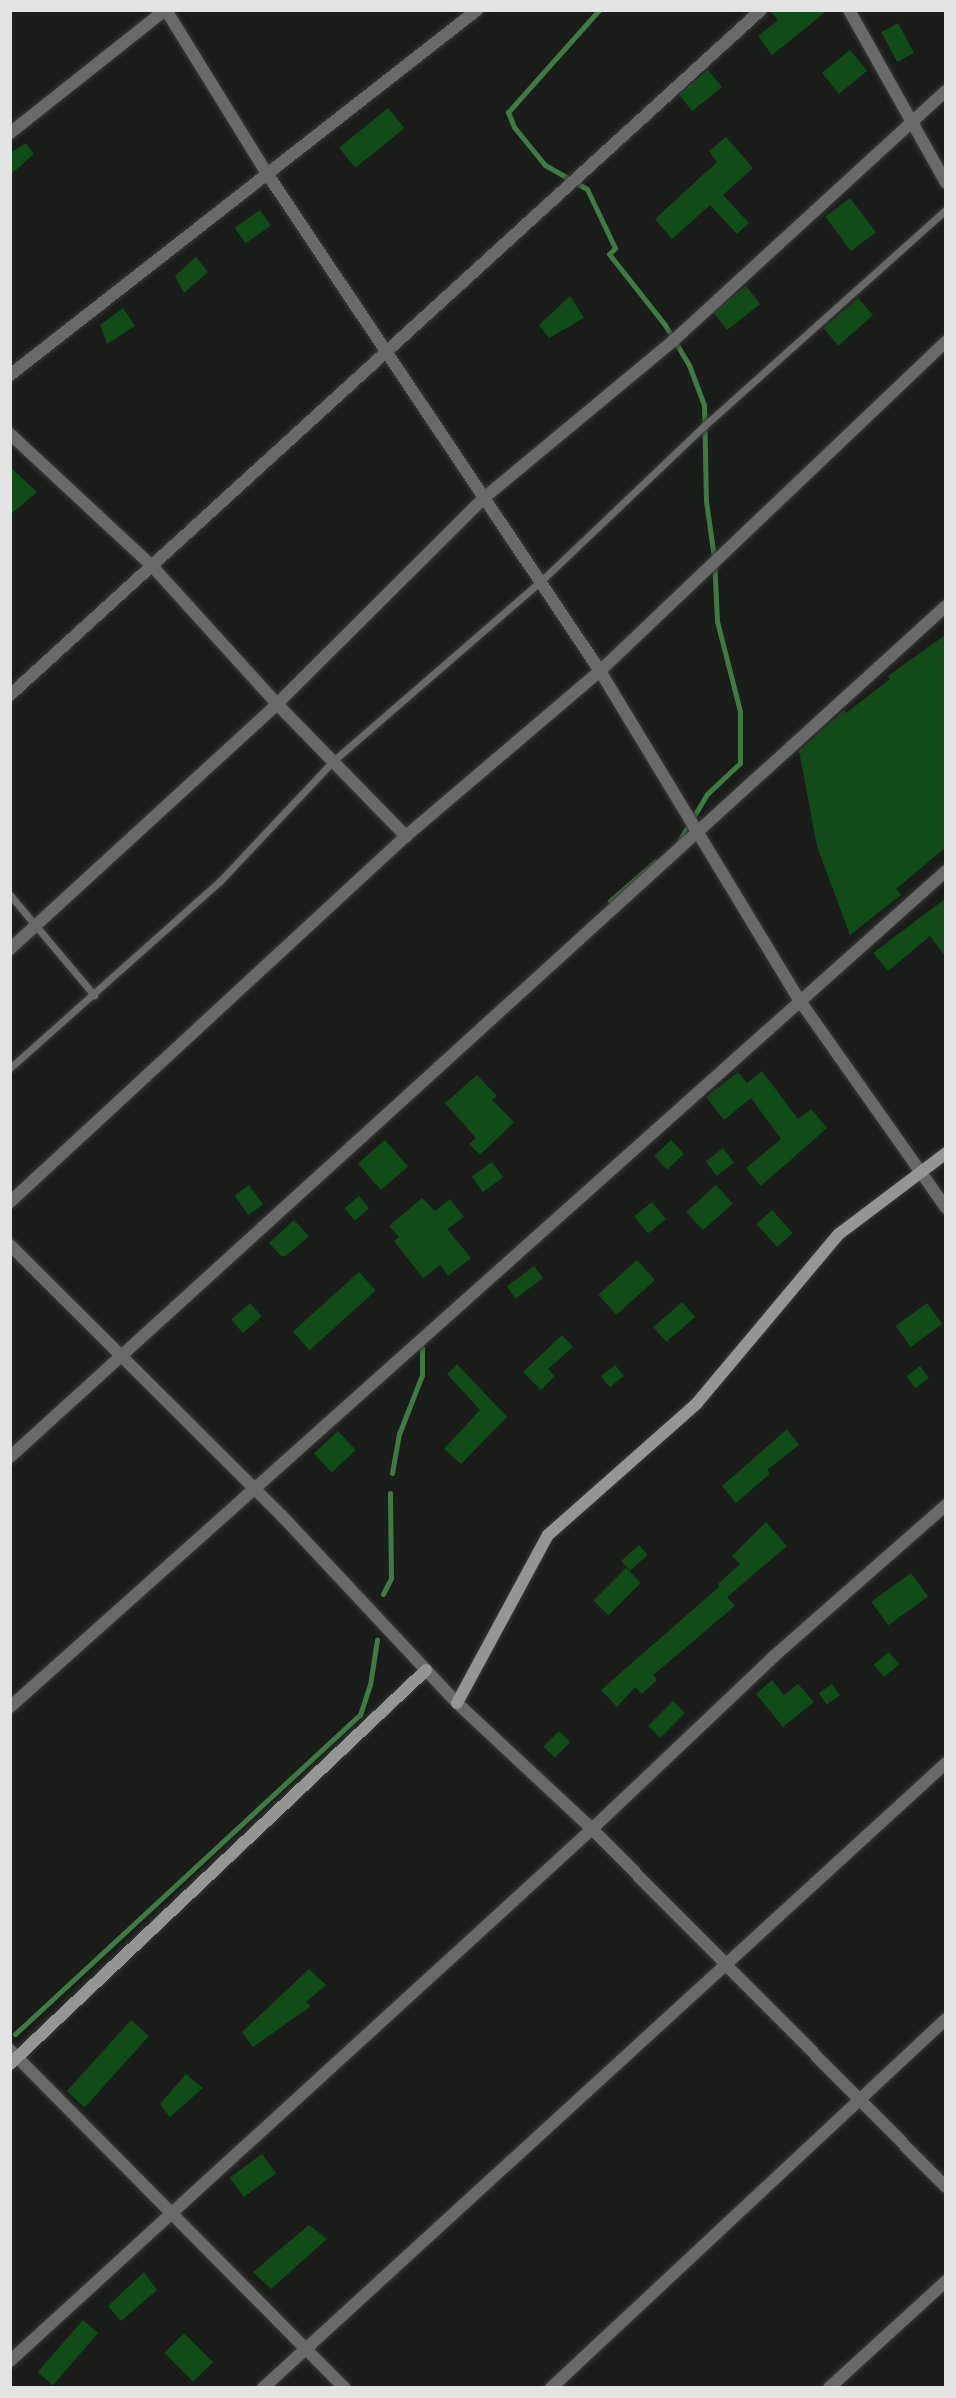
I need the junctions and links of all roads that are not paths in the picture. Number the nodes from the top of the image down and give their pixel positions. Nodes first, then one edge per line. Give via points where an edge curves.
1 (166, 10) edge
2 (477, 10) edge
3 (761, 10) edge
4 (849, 10) edge
5 (945, 91) edge
6 (911, 122) junction
7 (10, 133) edge
8 (268, 175) junction
9 (945, 183) edge
10 (945, 210) edge
11 (945, 341) edge
12 (388, 351) junction
13 (10, 375) edge
14 (10, 434) edge
15 (485, 497) junction
16 (152, 566) junction
17 (542, 581) junction
18 (945, 606) edge
19 (600, 670) junction
20 (10, 695) edge
21 (277, 704) junction
22 (333, 761) junction
23 (699, 829) junction
24 (406, 836) junction
25 (945, 872) edge
26 (10, 895) edge
27 (37, 925) junction
28 (10, 949) edge
29 (94, 995) junction
30 (800, 1001) junction
31 (10, 1068) edge
32 (945, 1153) edge
33 (923, 1172) junction
34 (10, 1202) edge
35 (945, 1208) edge
36 (10, 1245) edge
37 (120, 1355) junction
38 (10, 1457) edge
39 (254, 1488) junction
40 (945, 1505) edge
41 (426, 1670) junction
42 (457, 1703) junction
43 (10, 1707) edge
44 (945, 1762) edge
45 (592, 1829) junction
46 (725, 1965) junction
47 (945, 2019) edge
48 (13, 2057) edge
49 (859, 2099) junction
50 (945, 2187) edge
51 (173, 2213) junction
52 (945, 2281) edge
53 (305, 2348) junction
54 (10, 2361) edge
55 (262, 2388) edge
56 (345, 2388) edge
57 (551, 2388) edge
58 (829, 2388) edge

1 - 7 street
1 - 8 street
2 - 8 street
3 - 12 street
4 - 6 street
5 - 6 street
6 - 9 street
6 - 15 street via 674,340
8 - 12 street
8 - 13 street
10 - 17 lane via 704,426
11 - 19 street
12 - 15 street
12 - 16 street
14 - 16 street
15 - 17 street
15 - 21 street
16 - 20 street
16 - 21 street
17 - 19 street
17 - 22 lane
18 - 23 street
19 - 23 street
19 - 24 street
21 - 22 street
21 - 27 street
22 - 24 street
22 - 29 lane via 220,882
23 - 30 street
23 - 37 street
24 - 34 street
25 - 30 street
26 - 27 lane
27 - 28 street
27 - 29 lane
29 - 31 lane
30 - 33 street
30 - 39 street
32 - 33 street
33 - 35 street
33 - 42 street via 839,1234 697,1403 548,1535
36 - 37 street
37 - 38 street
37 - 39 street
39 - 41 street
39 - 43 street
40 - 45 street via 773,1657
41 - 42 street
41 - 48 street
42 - 45 street
44 - 46 street
45 - 46 street
45 - 51 street
46 - 49 street
46 - 53 street
47 - 49 street
48 - 51 street
49 - 50 street
49 - 57 street
51 - 53 street
51 - 54 street
52 - 58 street
53 - 55 street
53 - 56 street

